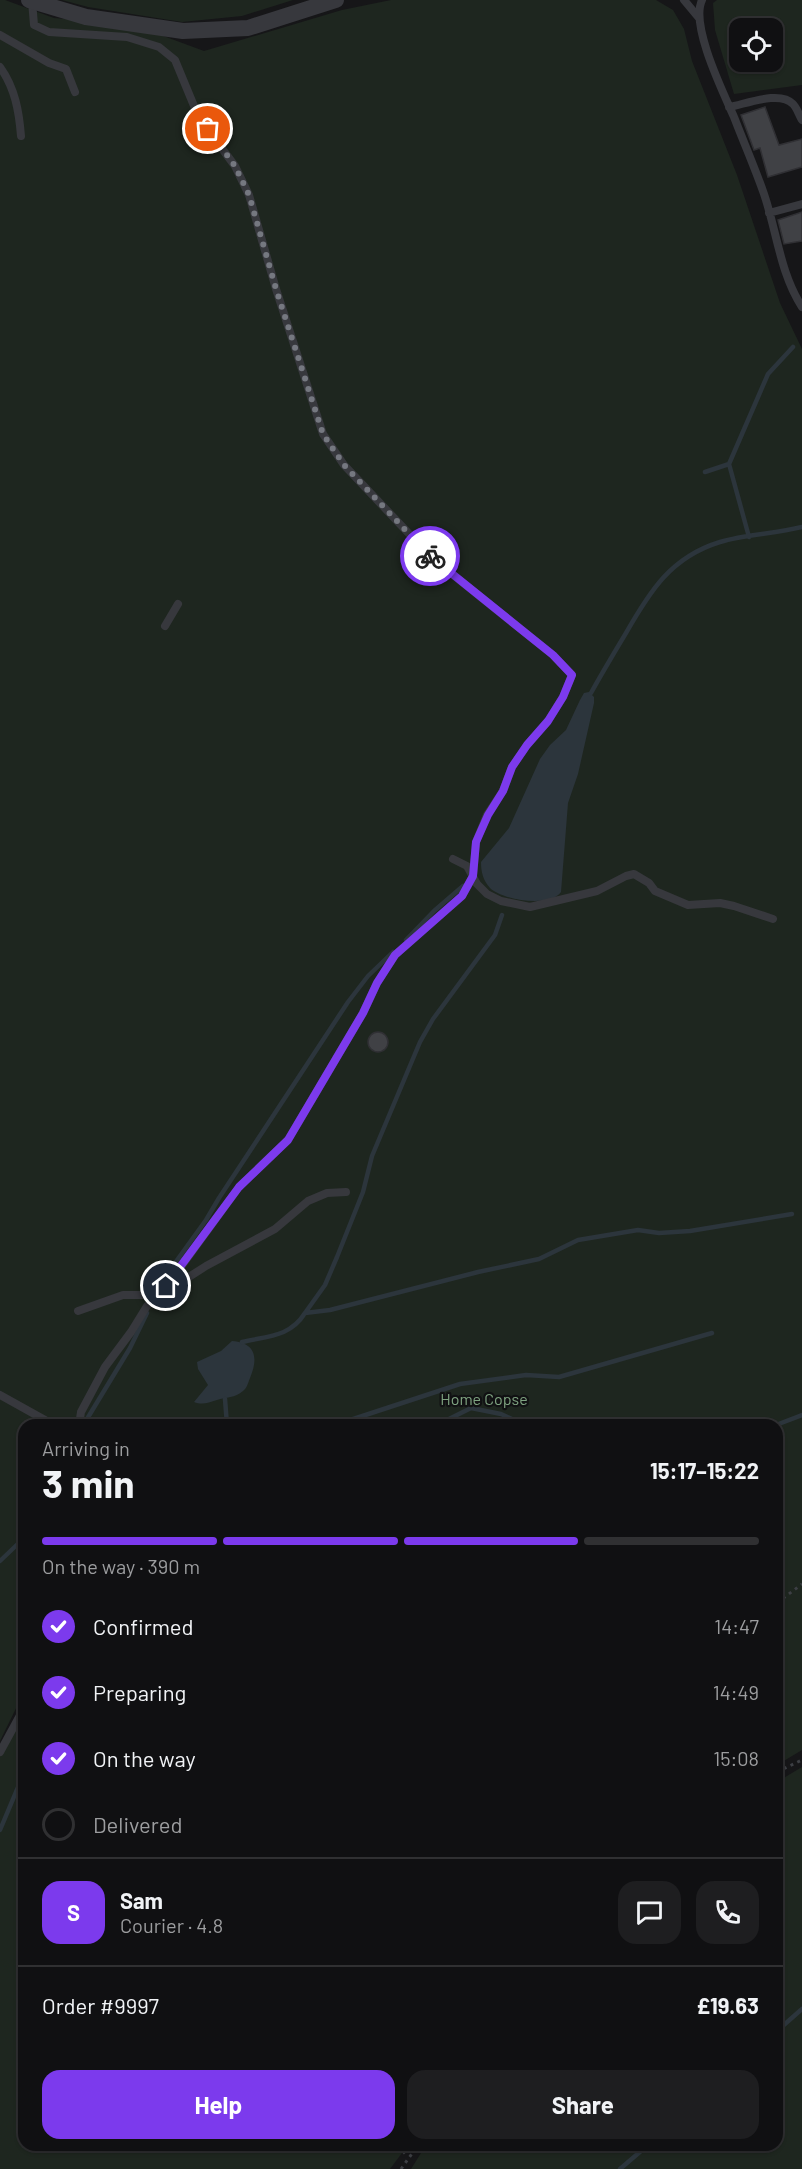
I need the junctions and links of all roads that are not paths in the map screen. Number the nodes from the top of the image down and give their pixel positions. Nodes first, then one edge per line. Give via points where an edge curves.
1 (31, 0) edge
2 (336, 0) edge
3 (684, 0) edge
4 (702, 0) edge
5 (699, 19) junction
6 (0, 35) edge
7 (0, 67) edge
8 (75, 92) dead end
9 (729, 107) junction
10 (802, 120) edge
11 (21, 136) dead end
12 (802, 204) edge
13 (769, 213) junction
14 (802, 307) edge
15 (178, 604) dead end
16 (165, 626) dead end
17 (453, 859) dead end
18 (472, 877) junction
19 (773, 919) dead end
20 (346, 1192) dead end
21 (159, 1294) junction
22 (78, 1311) dead end
23 (0, 1395) edge
24 (43, 1419) edge
25 (80, 1419) edge
26 (18, 1719) edge
27 (0, 1752) edge

1 - 2 street via 86,17 183,31 248,28
1 - 18 lane via 34,25 49,32 127,37 159,47 175,60 199,118 235,166 249,195 323,434 344,465 432,558 553,655 572,675 548,721 512,767 488,815 476,842
3 - 5 lane
4 - 5 lane
5 - 9 lane
6 - 8 lane via 66,69
7 - 11 lane via 19,110
9 - 10 lane via 781,97 794,104
9 - 13 lane
12 - 13 lane
13 - 14 lane via 789,285
15 - 16 lane
17 - 18 lane via 467,866
18 - 19 lane via 487,894 501,902 530,907 597,891 634,874 656,891 688,905 720,903
18 - 21 lane via 462,896 395,955 288,1140 239,1187
20 - 21 lane via 327,1193 308,1202 264,1236
21 - 22 lane via 123,1295
21 - 25 lane via 105,1367
23 - 24 lane
26 - 27 lane

